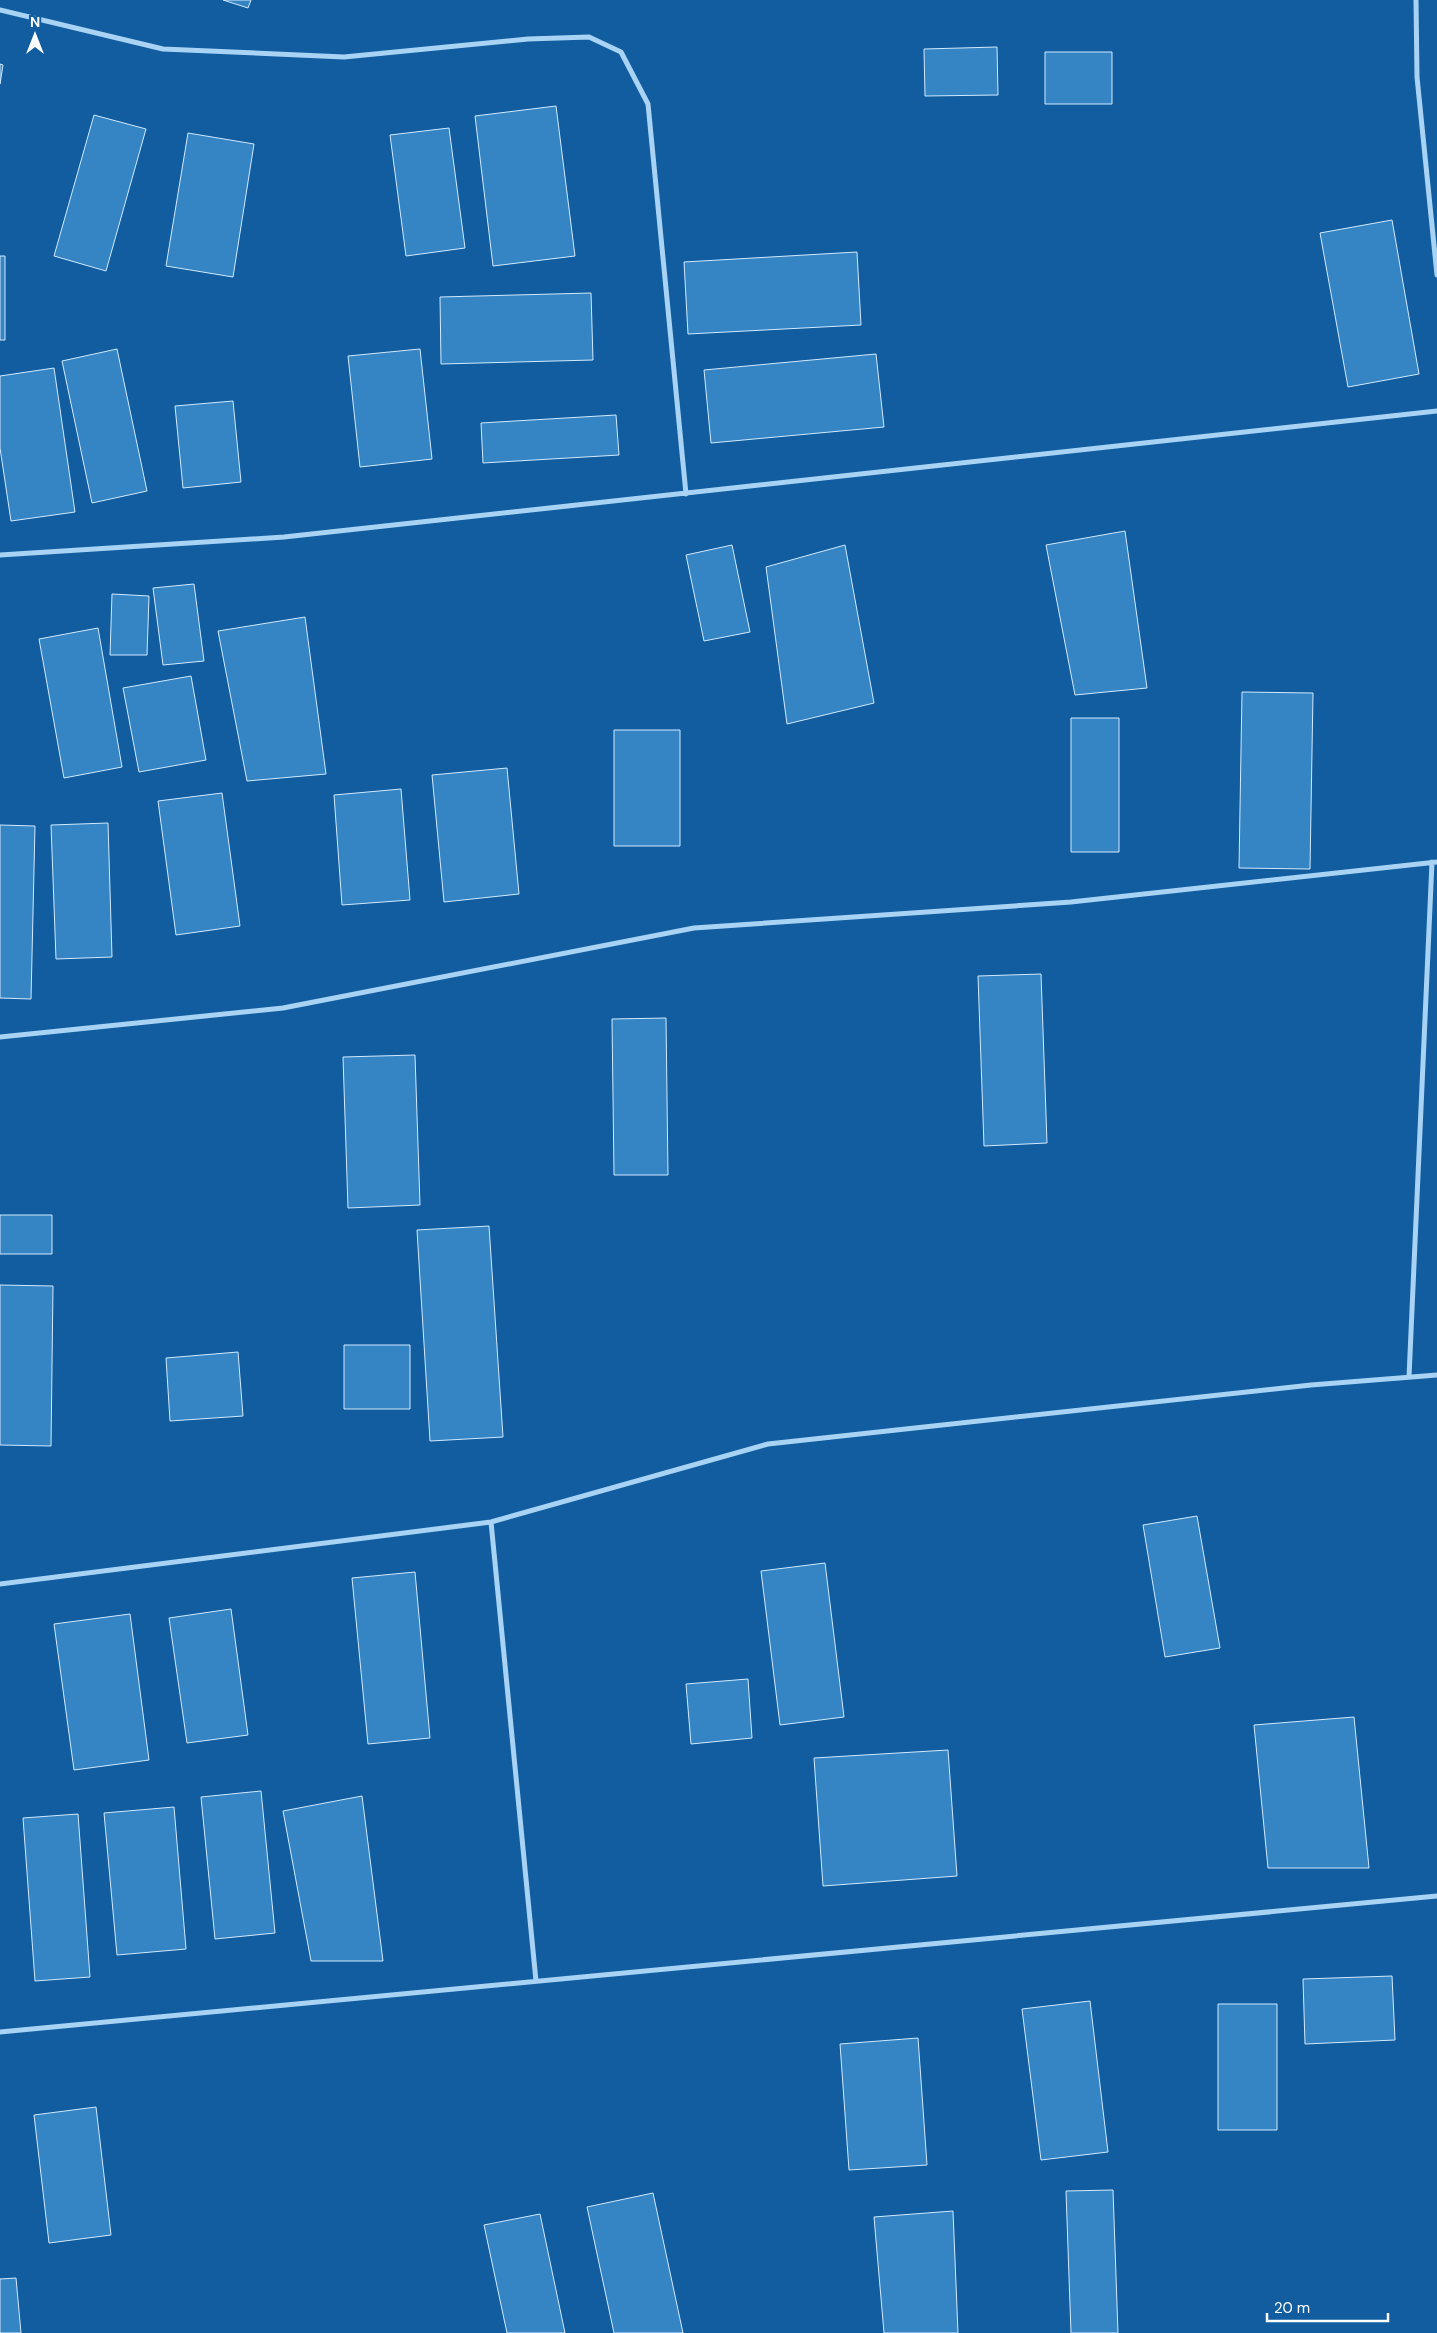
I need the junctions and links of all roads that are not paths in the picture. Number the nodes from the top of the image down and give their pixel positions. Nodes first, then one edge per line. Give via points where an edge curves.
1 (1416, 0) edge
2 (0, 10) edge
3 (1437, 275) edge
4 (1437, 411) edge
5 (686, 494) junction
6 (0, 555) edge
7 (1435, 862) edge
8 (0, 1037) edge
9 (1437, 1375) edge
10 (1409, 1377) junction
11 (491, 1522) junction
12 (0, 1584) edge
13 (1437, 1896) edge
14 (536, 1982) junction
15 (0, 2032) edge

1 - 3 street via 1417,77
2 - 5 street via 163,49 344,57 528,39 589,37 621,52 648,104
4 - 5 street
5 - 6 street via 284,537
7 - 8 street via 1071,902 694,928 283,1008
7 - 10 street
9 - 10 street
10 - 11 street via 768,1444
11 - 12 street
11 - 14 street
13 - 14 street
14 - 15 street

